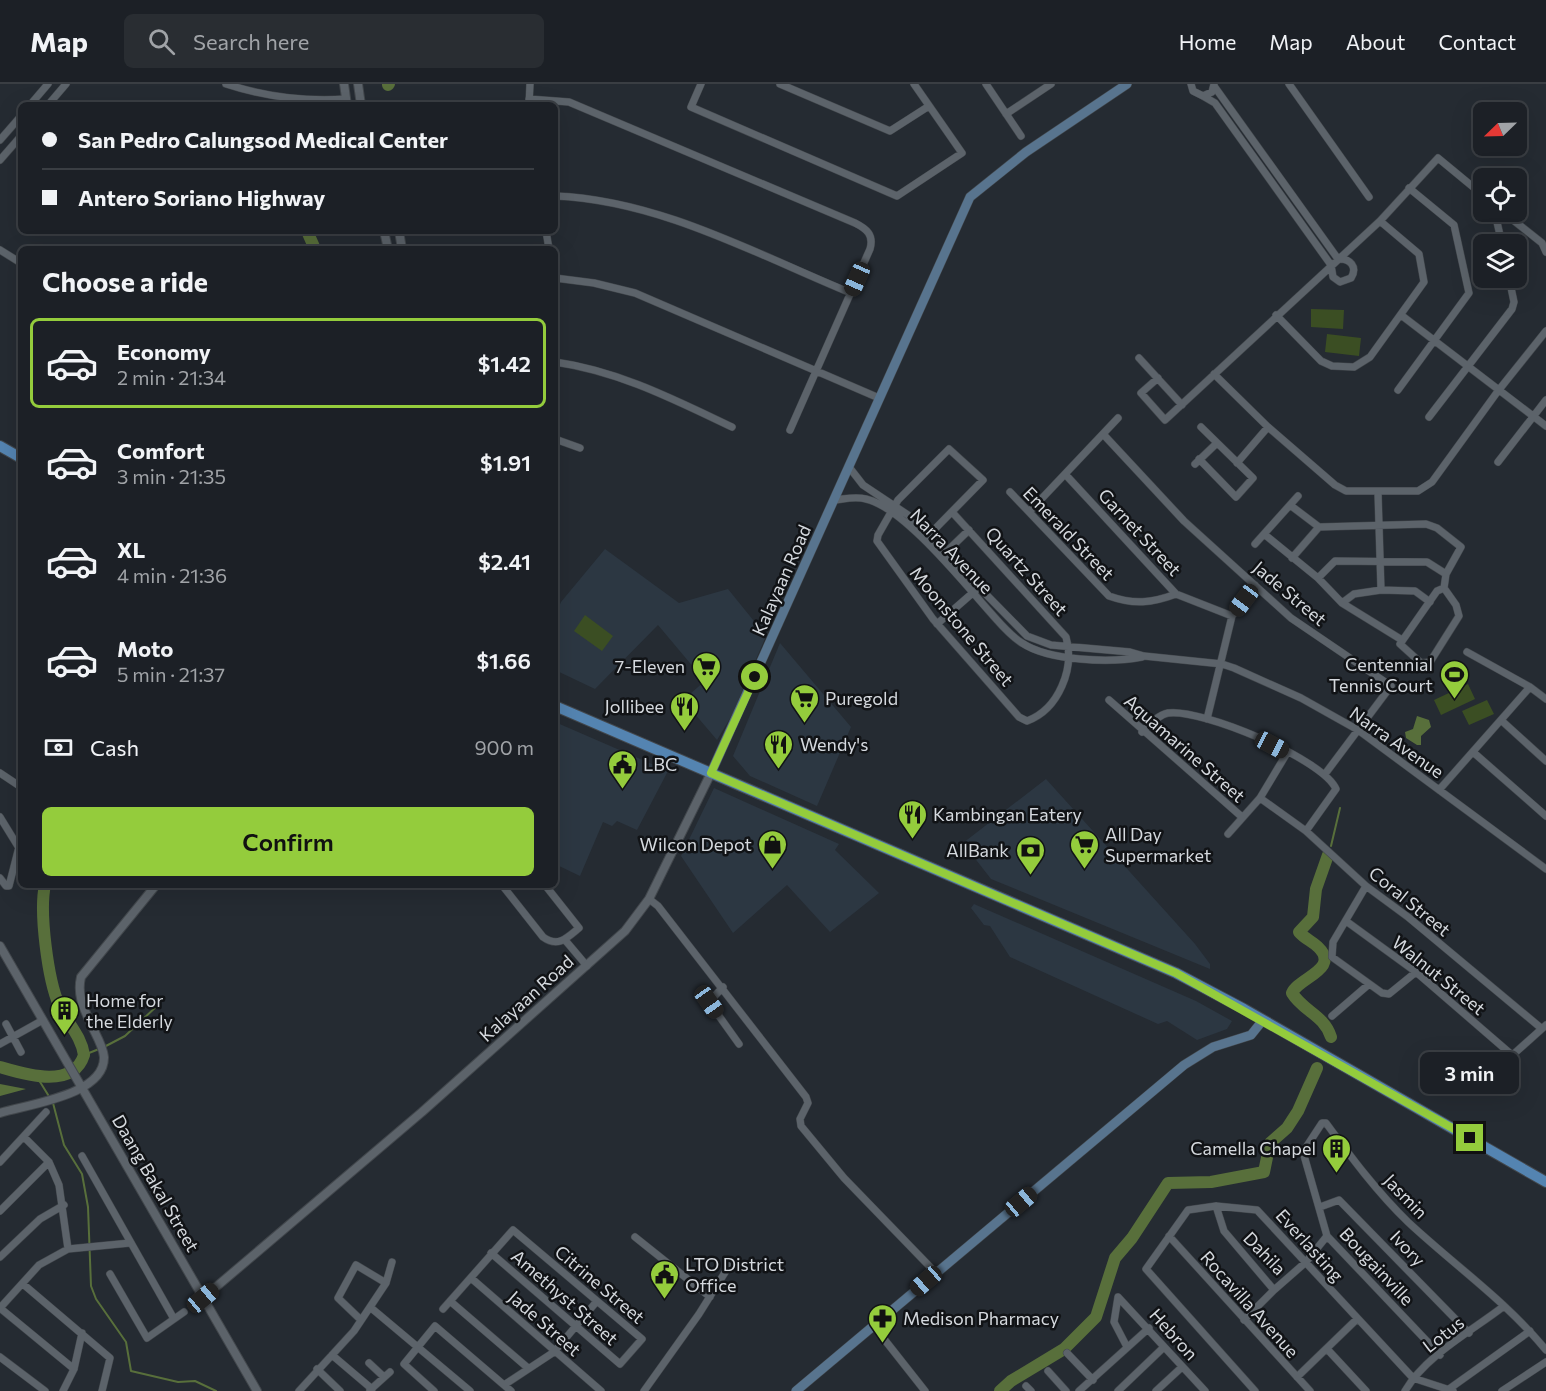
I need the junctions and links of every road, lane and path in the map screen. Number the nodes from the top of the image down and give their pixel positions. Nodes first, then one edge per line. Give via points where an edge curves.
1 (48, 84) edge
2 (66, 84) edge
3 (226, 84) edge
4 (344, 84) edge
5 (358, 84) edge
6 (530, 84) edge
7 (701, 84) edge
8 (780, 84) edge
9 (914, 84) edge
10 (986, 84) edge
11 (1051, 84) edge
12 (1126, 84) edge
13 (1191, 84) edge
14 (1289, 84) edge
15 (1214, 85) edge
16 (1203, 96) junction
17 (360, 101) edge
18 (33, 102) edge
19 (51, 102) edge
20 (346, 102) edge
21 (529, 102) edge
22 (929, 106) junction
23 (1006, 114) junction
24 (18, 119) edge
25 (1021, 136) dead end
26 (18, 139) edge
27 (0, 140) edge
28 (0, 160) edge
29 (1473, 187) edge
30 (1409, 188) junction
31 (558, 196) edge
32 (1369, 197) dead end
33 (1380, 221) junction
34 (1515, 222) edge
35 (0, 250) edge
36 (1546, 250) edge
37 (1338, 259) junction
38 (18, 261) edge
39 (1331, 265) junction
40 (558, 278) edge
41 (1511, 288) edge
42 (851, 293) junction
43 (1276, 315) junction
44 (1401, 315) junction
45 (1546, 331) edge
46 (1433, 341) junction
47 (1139, 358) dead end
48 (558, 362) edge
49 (1466, 366) junction
50 (816, 371) junction
51 (1214, 374) junction
52 (1158, 378) junction
53 (1398, 390) dead end
54 (1498, 391) junction
55 (879, 398) junction
56 (1546, 400) edge
57 (1182, 405) junction
58 (1533, 416) junction
59 (1429, 417) dead end
60 (1118, 418) dead end
61 (1546, 426) edge
62 (732, 427) dead end
63 (1201, 427) dead end
64 (1268, 427) junction
65 (790, 430) dead end
66 (1103, 434) junction
67 (558, 440) edge
68 (1216, 443) junction
69 (0, 446) edge
70 (580, 448) dead end
71 (18, 456) edge
72 (1498, 462) dead end
73 (1237, 463) junction
74 (849, 467) junction
75 (1065, 474) junction
76 (1010, 492) dead end
77 (1378, 493) junction
78 (1298, 496) dead end
79 (834, 500) junction
80 (895, 504) junction
81 (1290, 505) junction
82 (890, 512) junction
83 (951, 512) junction
84 (1029, 512) junction
85 (1378, 526) junction
86 (1319, 527) junction
87 (969, 530) junction
88 (1264, 534) junction
89 (929, 535) junction
90 (1255, 544) dead end
91 (943, 555) junction
92 (1292, 558) junction
93 (1379, 561) junction
94 (1446, 574) junction
95 (1318, 578) junction
96 (1255, 585) junction
97 (1444, 588) junction
98 (975, 590) junction
99 (1381, 590) junction
100 (1176, 594) junction
101 (1430, 602) junction
102 (1342, 603) junction
103 (1232, 616) junction
104 (937, 624) junction
105 (1402, 640) junction
106 (1069, 647) junction
107 (1467, 652) dead end
108 (1144, 656) junction
109 (1068, 657) junction
110 (1222, 664) junction
111 (1530, 687) junction
112 (1546, 699) edge
113 (1109, 700) dead end
114 (558, 707) edge
115 (1207, 719) junction
116 (1502, 721) junction
117 (1358, 730) junction
118 (1142, 732) junction
119 (1473, 752) junction
120 (1287, 753) junction
121 (1546, 761) edge
122 (0, 773) edge
123 (711, 773) junction
124 (1325, 774) junction
125 (18, 785) edge
126 (1439, 790) junction
127 (1260, 798) junction
128 (1546, 816) edge
129 (1242, 817) junction
130 (0, 818) edge
131 (1306, 831) junction
132 (1228, 834) dead end
133 (18, 846) edge
134 (18, 852) edge
135 (1546, 869) edge
136 (0, 878) edge
137 (1366, 886) junction
138 (154, 888) edge
139 (503, 888) edge
140 (547, 888) edge
141 (649, 899) junction
142 (1346, 921) junction
143 (565, 940) junction
144 (0, 946) edge
145 (587, 966) junction
146 (1416, 972) junction
147 (1368, 985) junction
148 (723, 987) junction
149 (1332, 1016) dead end
150 (43, 1020) junction
151 (1263, 1020) junction
152 (6, 1024) dead end
153 (1543, 1026) edge
154 (13, 1036) junction
155 (0, 1044) edge
156 (739, 1044) dead end
157 (21, 1052) dead end
158 (1512, 1055) junction
159 (1497, 1069) dead end
160 (83, 1088) junction
161 (46, 1112) dead end
162 (0, 1113) edge
163 (24, 1137) junction
164 (1303, 1152) joint
165 (82, 1156) dead end
166 (0, 1162) edge
167 (49, 1162) junction
168 (1546, 1182) edge
169 (64, 1205) junction
170 (1215, 1206) junction
171 (1320, 1207) junction
172 (0, 1211) edge
173 (1169, 1236) junction
174 (1327, 1236) junction
175 (634, 1237) dead end
176 (130, 1243) junction
177 (71, 1249) junction
178 (491, 1253) junction
179 (0, 1257) edge
180 (392, 1262) dead end
181 (1306, 1262) junction
182 (729, 1266) dead end
183 (936, 1273) junction
184 (110, 1274) dead end
185 (471, 1278) junction
186 (386, 1282) junction
187 (23, 1284) junction
188 (1274, 1290) junction
189 (203, 1298) junction
190 (710, 1298) junction
191 (450, 1301) junction
192 (597, 1301) junction
193 (1504, 1306) junction
194 (370, 1307) junction
195 (0, 1308) edge
196 (443, 1309) dead end
197 (184, 1312) dead end
198 (174, 1319) junction
199 (1357, 1319) junction
200 (361, 1320) junction
201 (1244, 1320) junction
202 (576, 1325) junction
203 (873, 1325) junction
204 (1149, 1328) junction
205 (1530, 1331) junction
206 (82, 1333) junction
207 (1469, 1333) junction
208 (419, 1347) junction
209 (1127, 1347) junction
210 (1164, 1347) junction
211 (1328, 1350) junction
212 (1546, 1350) edge
213 (554, 1352) junction
214 (1067, 1353) dead end
215 (1440, 1354) junction
216 (332, 1355) junction
217 (0, 1357) edge
218 (1546, 1362) edge
219 (369, 1363) dead end
220 (620, 1364) joint
221 (1182, 1367) junction
222 (528, 1368) junction
223 (74, 1369) junction
224 (317, 1369) junction
225 (1048, 1371) dead end
226 (1297, 1377) junction
227 (1413, 1378) junction
228 (1093, 1380) junction
229 (304, 1383) junction
230 (504, 1385) junction
231 (1089, 1388) edge
232 (370, 1390) edge
233 (1200, 1390) edge
234 (1451, 1390) edge
235 (45, 1391) edge
236 (63, 1391) edge
237 (102, 1391) edge
238 (257, 1391) edge
239 (299, 1391) edge
240 (312, 1391) edge
241 (340, 1391) edge
242 (434, 1391) edge
243 (470, 1391) edge
244 (511, 1391) edge
245 (601, 1391) edge
246 (644, 1391) edge
247 (796, 1391) edge
248 (925, 1391) edge
249 (1066, 1391) edge
250 (1079, 1391) edge
251 (1118, 1391) edge
252 (1156, 1391) edge
253 (1255, 1391) edge
254 (1310, 1391) edge
255 (1366, 1391) edge
256 (1405, 1391) edge
257 (1502, 1391) edge

1 - 18 street
2 - 19 street
3 - 20 street via 285,99
4 - 20 street
5 - 17 street
6 - 21 street
7 - 22 street via 691,107 897,196 962,153
8 - 22 street via 890,131
9 - 22 street
10 - 23 street
11 - 23 street
12 - 55 main road, Kalayaan Road via 1026,152 970,197
13 - 16 street via 1193,91
14 - 32 street
15 - 16 street via 1212,92
15 - 37 street
16 - 39 street via 1215,103
17 - 20 street
21 - 42 street via 569,102 863,227 870,234 871,244
23 - 25 street
24 - 27 street
26 - 28 street
29 - 30 street via 1438,158
30 - 33 street
30 - 46 street via 1454,225 1469,285 1467,299
31 - 42 street via 598,200 659,215
33 - 37 street
33 - 44 street via 1414,248 1425,274 1421,289
34 - 36 street
35 - 38 street
37 - 39 street
37 - 39 street via 1352,264 1351,278 1344,282 1336,280
39 - 43 street
40 - 50 street via 635,293
41 - 49 street via 1512,309
42 - 50 street
43 - 44 street via 1321,361 1354,367 1370,357
43 - 51 street
44 - 46 street
45 - 54 street
46 - 49 street
46 - 53 street
47 - 52 street
48 - 62 street via 622,377
49 - 54 street
49 - 59 street
50 - 55 street
50 - 65 street
51 - 57 street
51 - 64 street
52 - 57 street
52 - 57 street via 1141,393 1147,400 1165,420
54 - 58 street
54 - 77 street via 1432,482 1418,491
55 - 74 main road, Kalayaan Road
56 - 58 street
58 - 61 street
58 - 72 street
60 - 66 street
63 - 68 street
64 - 73 street
64 - 77 street via 1335,485 1346,491
66 - 75 street
66 - 96 street, Jade Street via 1184,521
67 - 70 street
68 - 73 street
68 - 73 street via 1197,462 1236,497 1253,478
69 - 71 main road
74 - 79 main road, Kalayaan Road
74 - 80 street, Narra Avenue via 864,485
75 - 84 street
75 - 100 street, Garnet Street
76 - 84 street, Emerald Street
77 - 85 street
78 - 81 street
79 - 82 street, Narra Avenue via 869,499
79 - 123 main road, Kalayaan Road
80 - 82 street, Moonstone Street
80 - 83 street, Moonstone Street via 950,449 983,480
80 - 89 street, Narra Avenue
81 - 86 street
81 - 88 street
82 - 91 street, Narra Avenue
82 - 104 street, Moonstone Street via 877,541
83 - 87 street, Quartz Street
83 - 89 street
84 - 100 street, Emerald Street via 1109,596 1128,603
85 - 86 street
85 - 93 street
85 - 94 street via 1426,524 1437,528 1461,547
86 - 92 street
87 - 91 street
87 - 106 street, Quartz Street via 1066,637
88 - 90 street
88 - 92 street
89 - 91 street, Narra Avenue
91 - 98 street, Narra Avenue
92 - 95 street
93 - 94 street via 1427,562
93 - 95 street via 1335,561
93 - 99 street
94 - 97 street
95 - 102 street
96 - 103 street
96 - 117 street, Jade Street via 1292,618 1391,686
97 - 101 street
97 - 105 street via 1456,604 1459,616 1430,662 1421,663 1402,648
98 - 104 street
98 - 106 street, Narra Avenue via 1027,636
98 - 109 street, Narra Avenue via 1021,643
99 - 101 street via 1415,591
99 - 102 street via 1354,594
100 - 103 street, Garnet Street
101 - 105 street
102 - 105 street
103 - 110 street
104 - 109 street, Moonstone Street via 1019,717 1027,721 1061,692
106 - 108 street, Narra Avenue
106 - 109 street
107 - 111 street
108 - 109 street, Narra Avenue via 1110,660
108 - 110 street, Narra Avenue
110 - 115 street
110 - 117 street, Narra Avenue via 1301,698
111 - 112 street
111 - 116 street
113 - 118 street, Aquamarine Street
114 - 123 main road
115 - 118 street via 1170,713
115 - 120 street via 1244,730
116 - 119 street
116 - 121 street
117 - 124 street, Jade Street
117 - 126 street, Narra Avenue
118 - 129 street, Aquamarine Street
119 - 126 street
119 - 128 street
120 - 124 street
120 - 127 street
122 - 125 street
123 - 141 street, Kalayaan Road
123 - 151 main road via 1176,973
124 - 131 street via 1336,789
126 - 135 street, Narra Avenue
127 - 129 street
127 - 131 street, Coral Street
129 - 132 street
130 - 133 street
131 - 137 street, Coral Street
134 - 136 street via 9,886
137 - 142 street
137 - 153 street, Coral Street
138 - 160 street via 81,977 82,1004 104,1060 99,1075
139 - 143 street via 543,937 552,942
140 - 143 street via 579,928
141 - 145 street, Kalayaan Road via 625,931
141 - 148 street
142 - 146 street, Walnut Street
142 - 147 street via 1333,942 1332,957
143 - 145 street
144 - 150 street, Daang Bakal Street
145 - 189 street, Kalayaan Road
146 - 147 street via 1389,994
146 - 158 street, Walnut Street
147 - 149 street
148 - 156 street via 709,1002
148 - 183 street via 806,1097 808,1103 801,1125 844,1178
150 - 154 street
150 - 160 street, Daang Bakal Street
151 - 168 main road
151 - 183 main road via 1251,1035 1213,1047 1184,1065
152 - 154 street
153 - 158 street
154 - 155 street
154 - 157 street
158 - 159 street
160 - 162 street
160 - 189 street, Daang Bakal Street
161 - 163 street
163 - 166 street
163 - 167 street
164 - 171 street, Bougainville
164 - 193 street, Jasmin via 1322,1123 1326,1123 1407,1221
165 - 176 street
167 - 169 street
167 - 172 street
169 - 177 street
169 - 179 street via 40,1219
170 - 173 street, Everlasting via 1188,1210
170 - 181 street, Everlasting via 1257,1209
170 - 188 street, Dahila via 1224,1231
171 - 174 street, Bougainville
171 - 207 street, Ivory via 1339,1200
173 - 201 street, Rocavilla Avenue
173 - 253 street, Everlasting via 1146,1269
174 - 181 street, Dahila
174 - 215 street, Bougainville
175 - 190 street
176 - 177 street
176 - 198 street
177 - 187 street via 39,1264
178 - 185 street
178 - 192 street, Citrine Street via 513,1230
178 - 202 street, Amethyst Street
180 - 186 street
181 - 188 street, Dahila
181 - 199 street, Everlasting
182 - 190 street
183 - 203 main road
184 - 198 street via 147,1338
185 - 191 street
185 - 213 street, Jade Street
186 - 194 street
186 - 200 street via 356,1265 338,1298
187 - 195 street
187 - 206 street
188 - 201 street
189 - 238 street, Daang Bakal Street
190 - 246 street
191 - 196 street
191 - 222 street
192 - 202 street
192 - 220 street, Citrine Street via 642,1339
193 - 205 street
193 - 207 street, Lotus
194 - 200 street
194 - 208 street
195 - 223 street
197 - 198 street
199 - 211 street
199 - 227 street, Everlasting
200 - 216 street
201 - 226 street, Rocavilla Avenue
202 - 213 street
202 - 220 street, Amethyst Street
203 - 247 main road
203 - 248 street
204 - 209 street
204 - 209 street, Hebron via 1117,1298 1114,1322
204 - 210 street, Hebron
205 - 212 street
205 - 234 street
206 - 223 street
206 - 237 street via 110,1358
207 - 215 street, Lotus
208 - 230 street via 435,1326
208 - 242 street via 404,1364
208 - 243 street
209 - 228 street
210 - 221 street, Hebron
210 - 251 street
211 - 226 street
211 - 255 street
213 - 222 street
213 - 245 street, Jade Street
214 - 228 street
215 - 227 street, Lotus
216 - 224 street
216 - 232 street
217 - 235 street
218 - 257 street
219 - 232 street via 387,1374
221 - 233 street, Hebron
221 - 252 street
222 - 230 street
223 - 236 street
224 - 229 street
224 - 241 street
225 - 249 street
226 - 254 street, Rocavilla Avenue
227 - 234 street
227 - 256 street, Lotus
228 - 231 street
229 - 239 street
229 - 240 street
230 - 244 street
231 - 250 street

